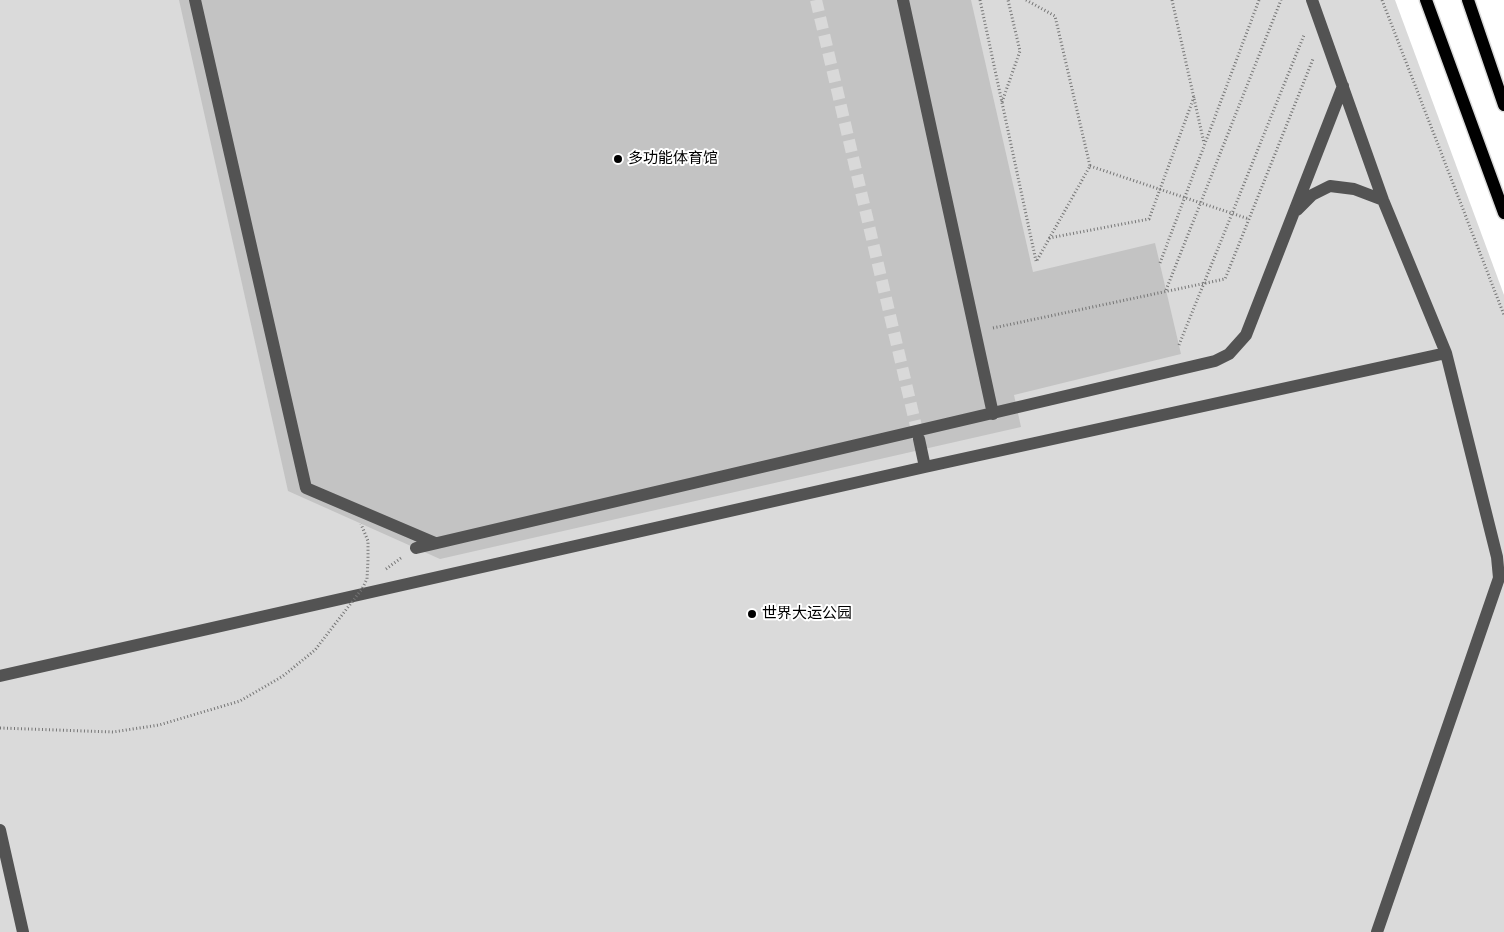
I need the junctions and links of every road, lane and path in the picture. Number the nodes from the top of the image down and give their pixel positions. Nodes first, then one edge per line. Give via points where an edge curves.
1 (195, 0) edge
2 (904, 0) edge
3 (980, 0) edge
4 (1008, 0) edge
5 (1026, 0) edge
6 (1172, 0) edge
7 (1259, 0) edge
8 (1280, 0) edge
9 (1382, 0) edge
10 (1426, 0) edge
11 (1468, 0) edge
12 (1313, 4) edge
13 (1324, 33) junction
14 (1343, 86) junction
15 (1194, 97) junction
16 (1002, 102) junction
17 (1504, 105) edge
18 (1204, 145) junction
19 (1090, 166) junction
20 (1160, 189) junction
21 (1185, 198) junction
22 (1382, 200) junction
23 (1200, 203) junction
24 (1504, 213) edge
25 (1232, 214) junction
26 (1294, 214) junction
27 (1249, 220) junction
28 (1049, 238) junction
29 (1160, 264) dead end
30 (1204, 283) junction
31 (1166, 290) junction
32 (1504, 315) edge
33 (975, 332) junction
34 (1179, 345) dead end
35 (1446, 353) junction
36 (993, 414) junction
37 (919, 439) tunnel mouth
38 (925, 467) junction
39 (361, 524) dead end
40 (435, 543) junction
41 (416, 548) dead end
42 (0, 676) edge
43 (0, 728) edge
44 (0, 830) edge
45 (23, 932) edge
46 (1377, 932) edge

1 - 40 lane via 306,488
2 - 33 lane
3 - 16 path
4 - 16 path via 1020,51
5 - 19 path via 1055,16
6 - 15 path
7 - 18 path
8 - 23 path
9 - 32 path
10 - 24 main road
11 - 17 main road
12 - 13 lane
12 - 25 path
13 - 14 lane
13 - 27 path
14 - 22 lane
14 - 26 lane
15 - 18 path
15 - 20 path
16 - 28 path via 1036,262
18 - 21 path
19 - 20 path
19 - 28 path
20 - 21 path
20 - 28 path via 1149,219
21 - 23 path
21 - 29 path
22 - 26 lane via 1354,189 1330,186 1312,195
22 - 35 lane
23 - 25 path
23 - 31 path
25 - 27 path
25 - 30 path
26 - 36 lane via 1246,335 1229,354
27 - 30 path via 1225,279
30 - 31 path
30 - 34 path
31 - 33 path
33 - 36 lane
35 - 38 lane
35 - 46 lane via 1497,557 1499,578
36 - 40 lane
37 - 38 lane
38 - 42 lane
39 - 43 path, bridge via 368,541 367,579 362,589 315,650 283,676 240,701 159,725 113,732
40 - 41 lane
44 - 45 lane

